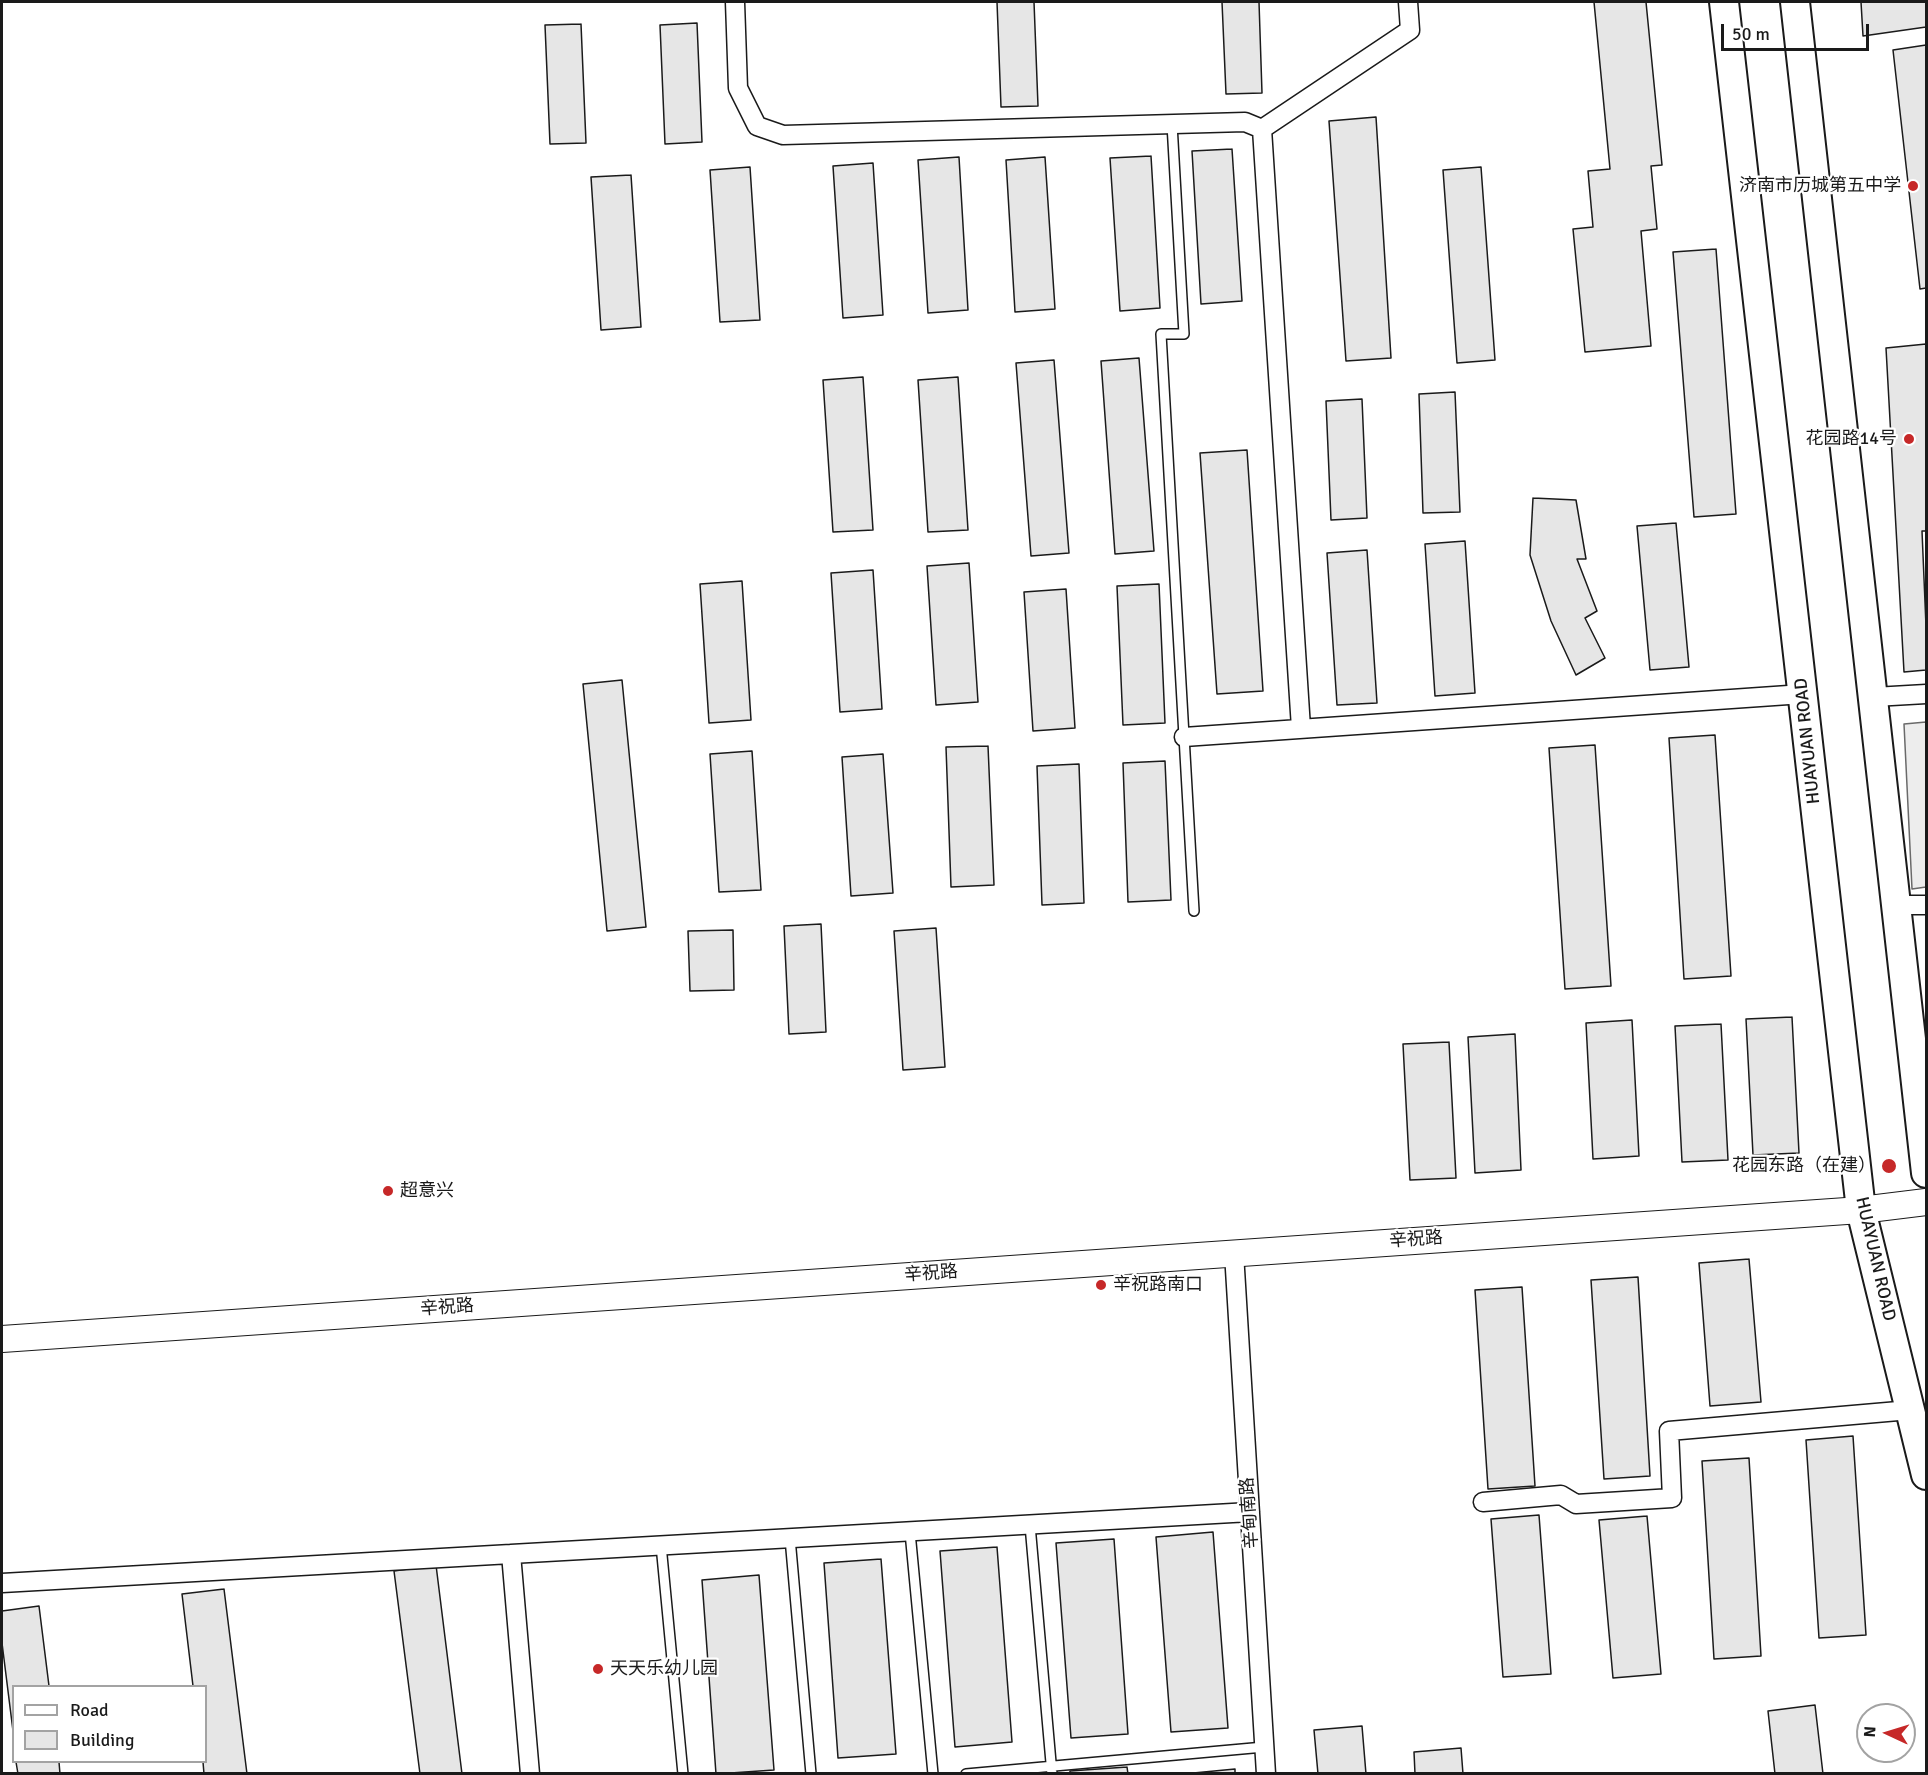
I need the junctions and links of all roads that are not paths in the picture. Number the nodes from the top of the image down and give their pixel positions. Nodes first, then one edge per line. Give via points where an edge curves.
1 (735, 2) edge
2 (1408, 2) edge
3 (1725, 2) edge
4 (1795, 2) edge
5 (1172, 124) junction
6 (1262, 129) junction
7 (1803, 694) junction
8 (1926, 694) edge
9 (1874, 697) junction
10 (1301, 728) junction
11 (1184, 737) junction
12 (1926, 904) edge
13 (1897, 905) junction
14 (1194, 911) dead end
15 (1926, 1173) edge
16 (1926, 1202) edge
17 (1861, 1210) junction
18 (1234, 1253) junction
19 (2, 1340) edge
20 (1910, 1410) junction
21 (1926, 1475) edge
22 (1483, 1502) dead end
23 (1250, 1512) junction
24 (1030, 1525) junction
25 (910, 1532) junction
26 (790, 1538) junction
27 (661, 1545) junction
28 (511, 1554) junction
29 (2, 1582) edge
30 (1264, 1746) junction
31 (1052, 1770) edge
32 (530, 1773) edge
33 (683, 1773) edge
34 (811, 1773) edge
35 (933, 1773) edge
36 (966, 1773) edge
37 (1266, 1773) edge

1 - 5 street via 738,88 757,126 783,135
2 - 6 street via 1410,30
3 - 7 main road, HUAYUAN ROAD
4 - 9 main road
5 - 6 street via 1245,122
5 - 11 lane via 1184,334 1161,334
6 - 10 street
7 - 10 street
7 - 17 main road, HUAYUAN ROAD
8 - 9 street
9 - 13 main road
10 - 11 street
11 - 14 lane
12 - 13 street
13 - 15 main road
16 - 17 main road, 辛祝路
17 - 18 main road, 辛祝路
17 - 20 main road, HUAYUAN ROAD
18 - 19 main road, 辛祝路
18 - 23 street, 辛甸南路
20 - 21 main road, HUAYUAN ROAD
20 - 22 street via 1669,1431 1672,1498 1576,1504 1561,1495
23 - 24 street
23 - 30 street, 辛甸南路
24 - 25 street
24 - 31 lane
25 - 26 street
25 - 35 lane
26 - 27 street
26 - 34 lane
27 - 28 street
27 - 33 lane
28 - 29 street
28 - 32 street
30 - 31 lane
30 - 37 street, 辛甸南路
31 - 36 lane

